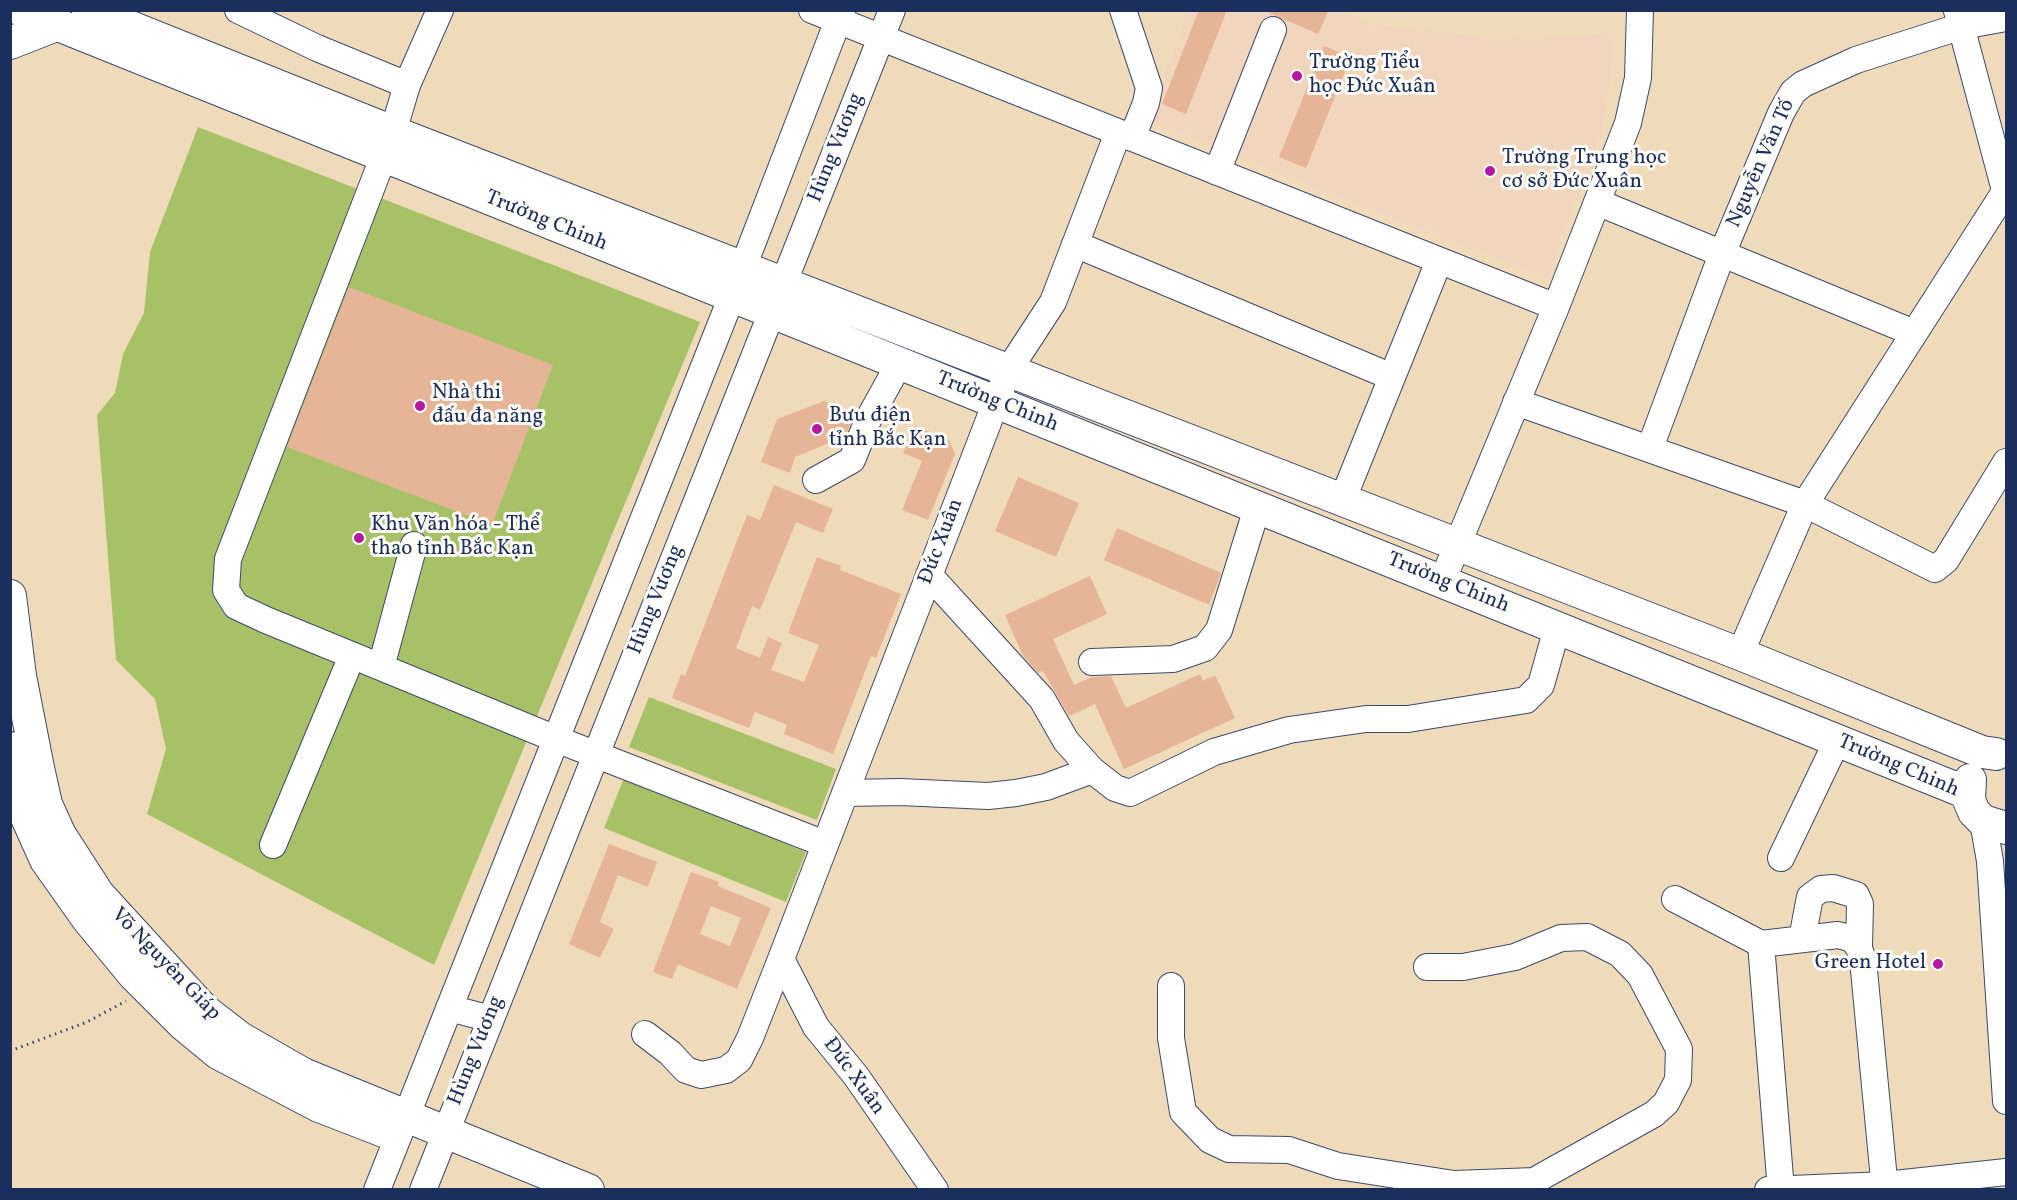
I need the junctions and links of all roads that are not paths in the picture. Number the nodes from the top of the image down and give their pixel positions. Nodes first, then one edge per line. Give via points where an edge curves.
1 (21, 10) edge
2 (88, 10) edge
3 (238, 10) edge
4 (440, 10) edge
5 (812, 10) edge
6 (892, 10) edge
7 (1123, 10) edge
8 (1640, 10) edge
9 (840, 16) edge
10 (1960, 18) edge
11 (2007, 18) edge
12 (56, 25) junction
13 (1273, 30) dead end
14 (881, 38) junction
15 (10, 43) edge
16 (407, 85) junction
17 (1125, 135) junction
18 (388, 144) junction
19 (1217, 172) junction
20 (2006, 192) edge
21 (1597, 202) junction
22 (1075, 244) junction
23 (1722, 254) junction
24 (1439, 261) junction
25 (742, 267) junction
26 (783, 283) junction
27 (732, 296) junction
28 (1556, 307) junction
29 (772, 312) junction
30 (1914, 333) junction
31 (899, 364) junction
32 (1008, 371) junction
33 (1392, 377) junction
34 (1516, 402) junction
35 (997, 403) junction
36 (1650, 448) junction
37 (2007, 462) edge
38 (1270, 474) junction
39 (816, 480) dead end
40 (1342, 501) junction
41 (1805, 504) junction
42 (1257, 507) junction
43 (414, 545) dead end
44 (1456, 546) junction
45 (929, 575) junction
46 (1442, 582) junction
47 (10, 596) edge
48 (1557, 628) junction
49 (1740, 654) junction
50 (352, 656) junction
51 (1092, 662) dead end
52 (381, 667) junction
53 (556, 739) junction
54 (1837, 741) junction
55 (10, 748) edge
56 (2004, 753) edge
57 (596, 754) junction
58 (1092, 770) junction
59 (845, 793) junction
60 (1986, 816) edge
61 (825, 844) junction
62 (273, 845) dead end
63 (1781, 858) dead end
64 (1675, 899) dead end
65 (1802, 939) junction
66 (1761, 944) junction
67 (1859, 948) junction
68 (781, 959) junction
69 (1427, 967) dead end
70 (1171, 986) dead end
71 (449, 1008) junction
72 (490, 1019) junction
73 (645, 1034) dead end
74 (2007, 1101) edge
75 (402, 1127) junction
76 (441, 1143) junction
77 (2007, 1172) edge
78 (1533, 1185) edge
79 (1885, 1187) edge
80 (1781, 1189) edge
81 (378, 1190) edge
82 (423, 1190) edge
83 (531, 1190) edge
84 (588, 1190) edge
85 (935, 1190) edge
86 (1768, 1190) edge

1 - 12 main road, Trường Chinh
2 - 18 main road, Trường Chinh
3 - 16 street
4 - 16 street
5 - 9 street
6 - 14 street, Hùng Vương
7 - 17 street, Đức Xuân via 1149,88 1146,103
8 - 21 street via 1638,78 1628,123
9 - 14 street
9 - 25 street, Hùng Vương
10 - 11 street, Nguyễn Văn Tố
10 - 20 street
10 - 23 street, Nguyễn Văn Tố via 1856,60 1794,92 1780,113
12 - 15 main road
12 - 18 main road, Trường Chinh
13 - 19 street
14 - 17 street
14 - 26 street, Hùng Vương
16 - 18 street
17 - 19 street
17 - 22 street, Đức Xuân
18 - 25 main road, Trường Chinh
18 - 27 main road, Trường Chinh
18 - 50 street via 228,559 226,590 236,606
19 - 24 street
20 - 30 street
21 - 23 street
21 - 28 street
22 - 32 street, Đức Xuân via 1053,302
22 - 33 street
23 - 30 street
23 - 36 street, Nguyễn Văn Tố
24 - 28 street
24 - 33 street
25 - 26 main road, Trường Chinh
25 - 27 street, Hùng Vương
26 - 29 street, Hùng Vương
26 - 32 main road, Trường Chinh
27 - 29 main road, Trường Chinh
27 - 53 street, Hùng Vương
28 - 34 street
29 - 31 main road, Trường Chinh
29 - 57 street, Hùng Vương
30 - 41 street
31 - 35 main road, Trường Chinh
31 - 39 street via 868,420 852,460
32 - 35 street, Đức Xuân
32 - 38 main road, Trường Chinh
33 - 40 street
34 - 36 street
34 - 44 street
35 - 42 main road, Trường Chinh
35 - 45 street, Đức Xuân
36 - 41 street
37 - 41 street via 1946,560 1935,569
38 - 40 main road, Trường Chinh
38 - 42 main road
40 - 44 main road, Trường Chinh
41 - 49 street
42 - 46 main road, Trường Chinh
42 - 51 street via 1219,630 1205,648 1173,659
43 - 52 street
44 - 46 street
44 - 49 main road, Trường Chinh
45 - 58 street via 1042,699 1066,741
45 - 59 street, Đức Xuân
46 - 48 main road, Trường Chinh
47 - 75 main road, Võ Nguyên Giáp via 20,676 46,804 60,835 98,894 205,1011 240,1038
48 - 54 main road, Trường Chinh
48 - 58 street via 1541,685 1526,700 1408,719 1366,719 1289,730 1214,752 1130,793 1114,788
49 - 56 main road, Trường Chinh via 1982,752
50 - 52 street
50 - 62 street
52 - 53 street
53 - 57 street
53 - 71 street, Hùng Vương
54 - 60 main road, Trường Chinh via 1965,792
54 - 63 street
55 - 75 main road, Võ Nguyên Giáp via 24,811 46,860 87,918 149,989 218,1053 319,1106
56 - 60 main road via 1975,768 1969,783
57 - 61 street
57 - 72 street, Hùng Vương
58 - 59 street via 1046,787 988,796
59 - 61 street, Đức Xuân
60 - 74 street
61 - 68 street, Đức Xuân
64 - 66 street
65 - 66 street
65 - 67 street via 1838,935 1853,939
65 - 67 street via 1810,897 1821,889 1833,888 1856,895 1860,904
66 - 80 street
67 - 79 street
68 - 73 street, Đức Xuân via 750,1038 739,1060 726,1070 701,1075 686,1070
68 - 85 street, Đức Xuân via 816,1026 856,1076
69 - 78 street via 1462,967 1515,957 1561,938 1587,937 1620,954 1640,975 1679,1049 1678,1080 1673,1093 1654,1114
70 - 78 street via 1171,1038 1183,1112 1210,1140 1229,1149 1289,1150 1338,1166 1454,1184
71 - 72 street
71 - 75 street, Hùng Vương
72 - 76 street, Hùng Vương
75 - 76 main road, Võ Nguyên Giáp
75 - 81 street, Hùng Vương
76 - 82 street, Hùng Vương
76 - 83 main road, Võ Nguyên Giáp
76 - 84 main road, Võ Nguyên Giáp
77 - 79 street
79 - 80 street
80 - 86 street

